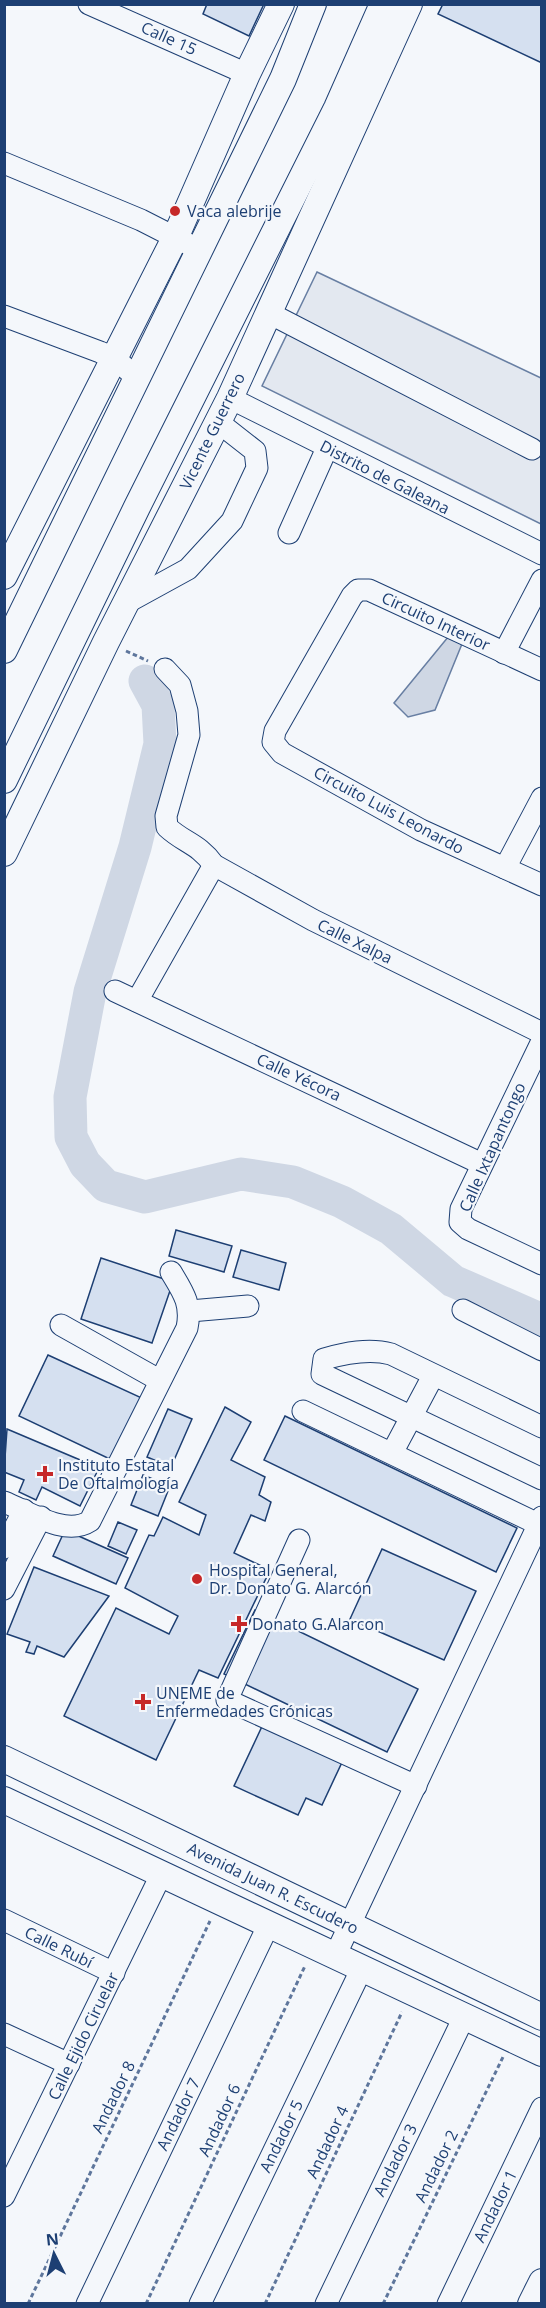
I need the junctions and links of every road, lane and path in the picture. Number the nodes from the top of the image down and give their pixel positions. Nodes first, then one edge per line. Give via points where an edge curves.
1 (90, 4) edge
2 (281, 4) edge
3 (313, 4) edge
4 (383, 4) edge
5 (409, 4) edge
6 (247, 74) junction
7 (4, 163) edge
8 (176, 236) junction
9 (198, 249) junction
10 (235, 313) junction
11 (268, 313) junction
12 (4, 316) edge
13 (114, 358) junction
14 (136, 377) junction
15 (230, 398) junction
16 (218, 422) junction
17 (327, 448) junction
18 (532, 449) dead end
19 (289, 533) dead end
20 (542, 554) edge
21 (4, 576) edge
22 (542, 580) edge
23 (126, 603) junction
24 (106, 642) junction
25 (4, 650) edge
26 (504, 653) junction
27 (165, 669) joint
28 (542, 670) edge
29 (273, 742) joint
30 (4, 780) edge
31 (542, 798) edge
32 (4, 853) edge
33 (214, 864) junction
34 (505, 868) junction
35 (542, 885) edge
36 (116, 991) dead end
37 (137, 1001) junction
38 (542, 1033) edge
39 (542, 1041) edge
40 (482, 1164) junction
41 (542, 1263) edge
42 (171, 1272) dead end
43 (248, 1306) dead end
44 (463, 1310) dead end
45 (190, 1311) junction
46 (61, 1325) dead end
47 (542, 1350) edge
48 (432, 1376) junction
49 (159, 1380) junction
50 (303, 1411) dead end
51 (412, 1417) junction
52 (542, 1427) edge
53 (392, 1453) junction
54 (542, 1479) edge
55 (23, 1510) edge
56 (540, 1521) edge
57 (299, 1540) dead end
58 (4, 1548) edge
59 (4, 1589) edge
60 (4, 1759) edge
61 (416, 1786) junction
62 (4, 1800) edge
63 (161, 1875) junction
64 (220, 1901) junction
65 (4, 1920) edge
66 (269, 1924) junction
67 (351, 1925) junction
68 (325, 1951) junction
69 (362, 1968) junction
70 (114, 1973) junction
71 (411, 1991) junction
72 (534, 2013) edge
73 (464, 2017) junction
74 (4, 2034) edge
75 (512, 2039) junction
76 (542, 2053) edge
77 (69, 2064) junction
78 (542, 2108) edge
79 (4, 2196) edge
80 (542, 2282) edge
81 (28, 2304) edge
82 (87, 2304) edge
83 (146, 2304) edge
84 (200, 2304) edge
85 (265, 2304) edge
86 (326, 2304) edge
87 (383, 2304) edge
88 (448, 2304) edge
89 (531, 2304) edge

1 - 6 street, Calle 15
2 - 6 main road
3 - 9 main road via 283,79
4 - 10 main road via 337,108
5 - 11 main road, Vicente Guerrero
6 - 8 main road
7 - 8 street
8 - 9 street
8 - 13 main road
9 - 14 main road
10 - 15 main road
10 - 30 main road
11 - 15 main road, Vicente Guerrero
11 - 18 street
12 - 13 street
13 - 14 street
13 - 21 main road
14 - 25 main road
15 - 16 main road, Vicente Guerrero
15 - 17 street, Distrito de Galeana
16 - 23 main road, Vicente Guerrero
16 - 23 street via 255,451 257,468 232,521 188,569
17 - 19 street
17 - 20 street, Distrito de Galeana
22 - 26 street
23 - 24 main road, Vicente Guerrero
24 - 27 path
24 - 32 main road, Vicente Guerrero
26 - 28 street, Circuito Interior
26 - 29 street, Circuito Interior via 369,590 358,590 275,731
27 - 33 street, Calle Xalpa via 180,685 189,735 166,816 167,827 203,850
29 - 34 street, Circuito Luis Leonardo via 282,753 421,831
31 - 34 street
33 - 37 street
33 - 38 street, Calle Xalpa via 313,920
34 - 35 street, Circuito Luis Leonardo
36 - 37 street, Calle Yécora
37 - 40 street, Calle Yécora
39 - 40 street, Calle Ixtapantongo
40 - 41 street, Calle Ixtapantongo via 461,1209 460,1222
42 - 45 street
43 - 45 street
44 - 47 street
45 - 49 street via 179,1345
46 - 49 street
48 - 51 street
48 - 51 street via 381,1351 324,1359 322,1374
48 - 52 street
49 - 55 street via 90,1521 70,1528
50 - 53 street
51 - 53 street
51 - 54 street
53 - 56 street
55 - 58 street
55 - 59 street
56 - 61 street
57 - 61 street via 227,1700
60 - 67 main road, Avenida Juan R. Escudero
61 - 67 street
62 - 63 main road, Avenida Juan R. Escudero
63 - 64 main road, Avenida Juan R. Escudero
63 - 70 street, Calle Ejido Ciruelar
64 - 66 main road, Avenida Juan R. Escudero
64 - 81 path, Andador 8
65 - 70 street, Calle Rubí
66 - 68 main road, Avenida Juan R. Escudero
66 - 82 street, Andador 7
67 - 68 street
67 - 72 main road, Avenida Juan R. Escudero
68 - 69 main road, Avenida Juan R. Escudero
68 - 83 path, Andador 6
69 - 71 main road, Avenida Juan R. Escudero
69 - 84 street, Andador 5
70 - 77 street, Calle Ejido Ciruelar
71 - 73 main road, Avenida Juan R. Escudero
71 - 85 path, Andador 4
72 - 75 main road
73 - 75 main road, Avenida Juan R. Escudero
73 - 86 street, Andador 3
74 - 77 street
75 - 76 main road, Avenida Juan R. Escudero
75 - 87 path, Andador 2
77 - 79 street, Calle Ejido Ciruelar
78 - 88 street, Andador 1
80 - 89 main road

